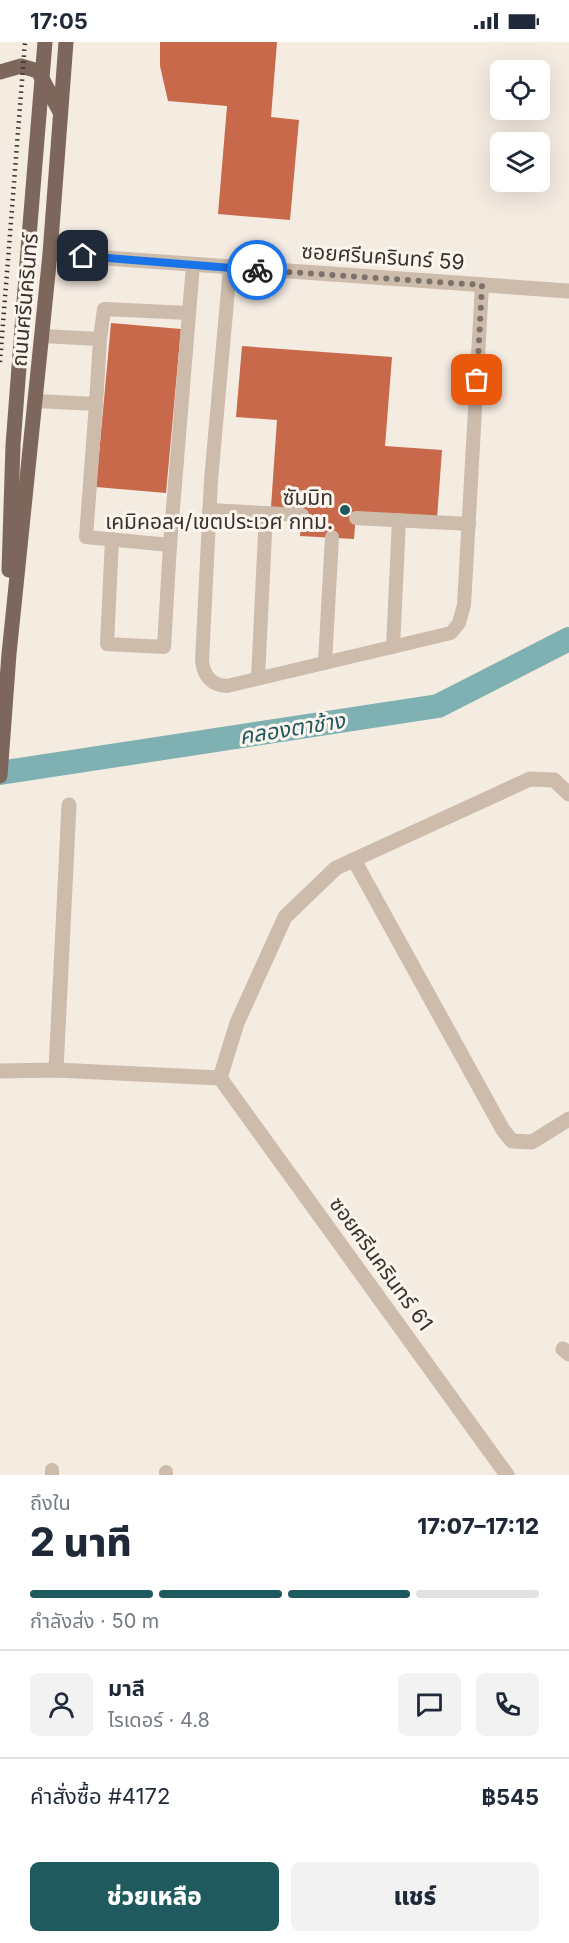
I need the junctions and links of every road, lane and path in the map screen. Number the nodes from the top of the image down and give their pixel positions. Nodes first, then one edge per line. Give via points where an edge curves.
1 (45, 42) edge
2 (66, 42) edge
3 (0, 72) edge
4 (61, 114) junction
5 (51, 254) junction
6 (193, 265) junction
7 (230, 268) junction
8 (482, 285) junction
9 (569, 291) edge
10 (189, 313) junction
11 (42, 336) junction
12 (100, 339) junction
13 (37, 401) junction
14 (96, 404) junction
15 (209, 510) junction
16 (266, 513) junction
17 (302, 515) dead end
18 (356, 518) dead end
19 (399, 520) junction
20 (469, 524) junction
21 (332, 537) dead end
22 (112, 539) junction
23 (170, 545) junction
24 (393, 646) junction
25 (9, 654) junction
26 (325, 663) junction
27 (258, 678) junction
28 (1, 768) edge
29 (0, 777) edge
30 (569, 794) edge
31 (69, 805) dead end
32 (354, 860) junction
33 (56, 1070) junction
34 (0, 1071) edge
35 (220, 1078) junction
36 (569, 1119) edge
37 (507, 1475) edge

1 - 25 main road, bridge via 10,497
2 - 4 main road, ถนนศรีนครินทร์
3 - 4 main road via 21,66 38,71
4 - 5 main road, ถนนศรีนครินทร์
5 - 6 street, ซอยศรีนครินทร์ 59
5 - 11 main road, ถนนศรีนครินทร์
6 - 7 street, ซอยศรีนครินทร์ 59
6 - 10 lane
7 - 8 street, ซอยศรีนครินทร์ 59
7 - 15 lane
8 - 9 street, ซอยศรีนครินทร์ 59
8 - 20 lane
10 - 12 lane via 104,309
10 - 23 lane
11 - 12 lane
11 - 13 main road, ถนนศรีนครินทร์
12 - 14 lane
13 - 14 lane
13 - 25 main road, ถนนศรีนครินทร์
14 - 22 lane via 86,537
15 - 16 lane
15 - 27 lane via 203,671 208,680 218,685
16 - 17 lane
16 - 27 lane
18 - 19 lane
19 - 20 lane
19 - 24 lane
20 - 24 lane via 464,605 459,623 451,633
21 - 26 lane
22 - 23 lane
22 - 23 lane via 107,644 164,647
24 - 26 lane
25 - 28 main road, ถนนศรีนครินทร์
26 - 27 lane
28 - 29 main road, ถนนศรีนครินทร์
30 - 32 street via 554,780 530,779
31 - 33 street
32 - 35 street via 336,868 285,917 237,1023
32 - 36 street via 503,1130 513,1141 532,1142
33 - 34 street
33 - 35 street
35 - 37 street, ซอยศรีนครินทร์ 61

